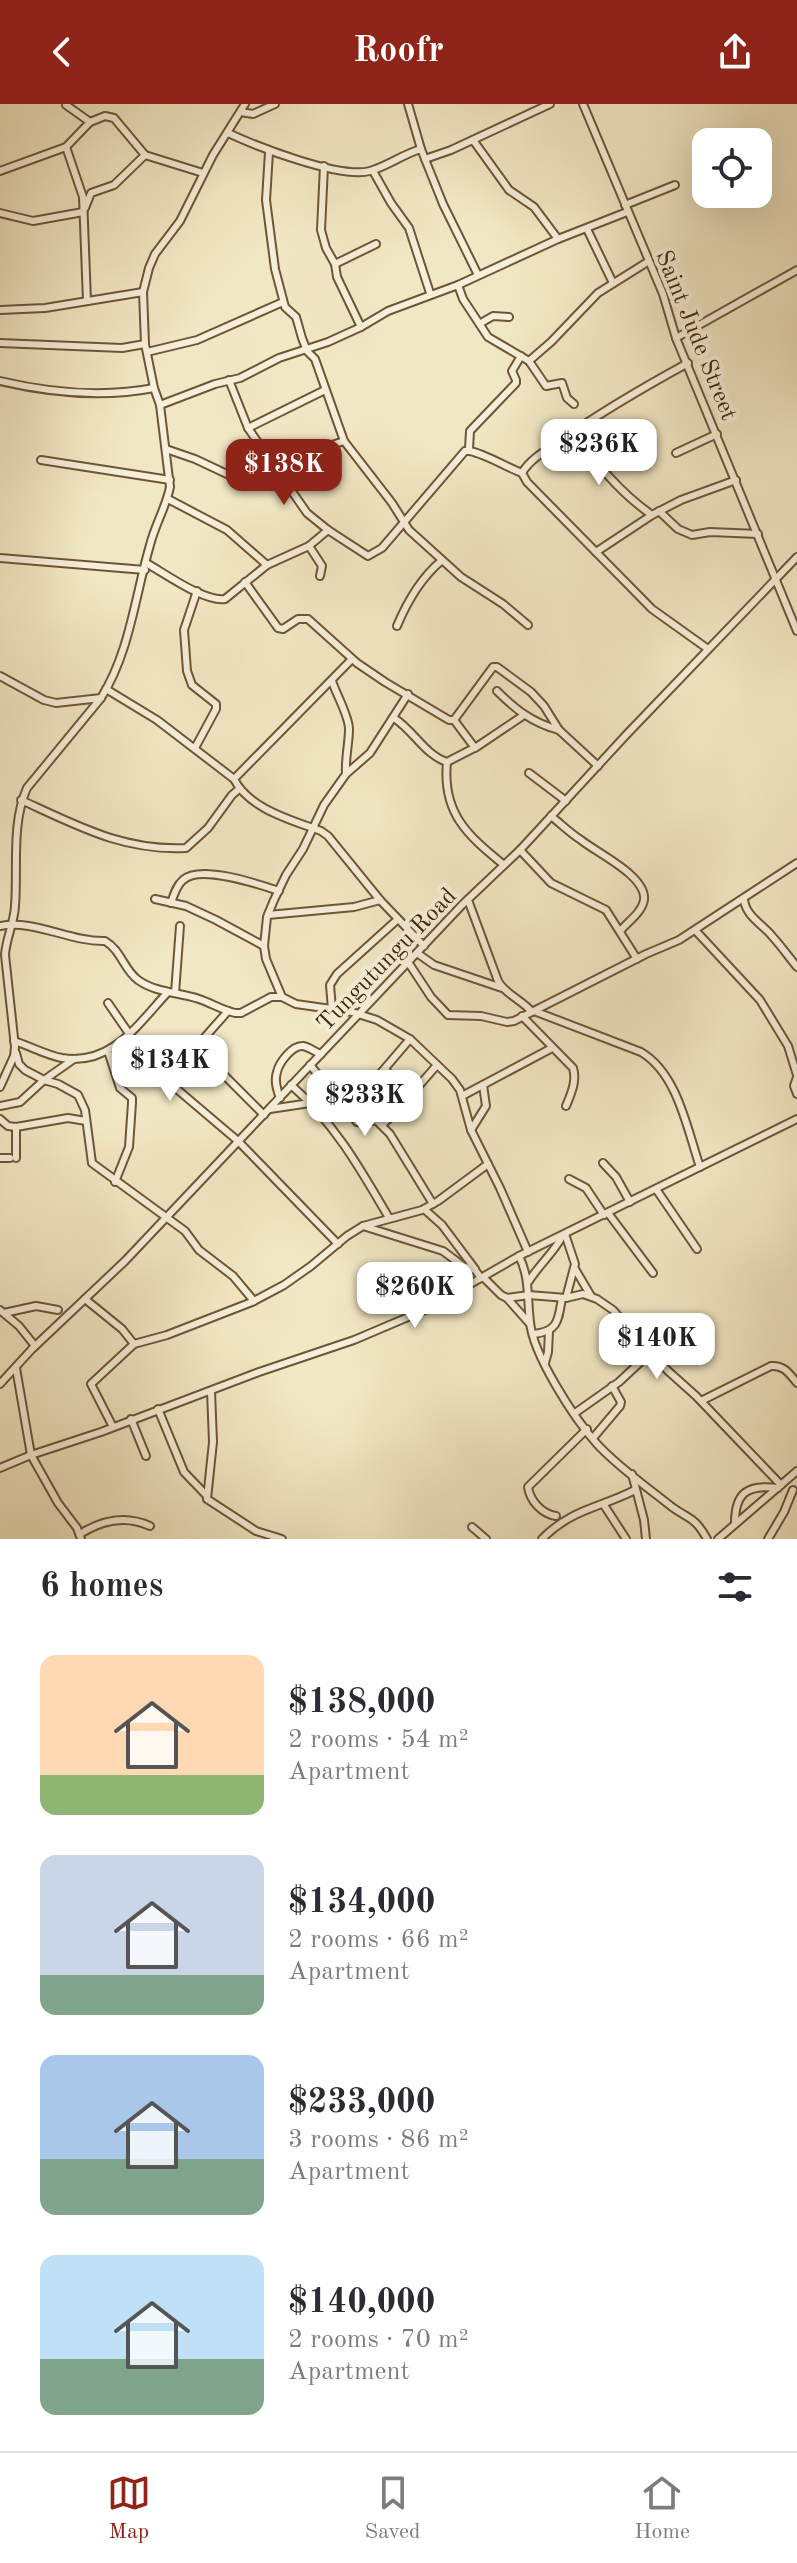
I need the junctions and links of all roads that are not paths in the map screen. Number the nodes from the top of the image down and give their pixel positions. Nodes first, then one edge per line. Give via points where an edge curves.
1 (245, 104) edge
2 (275, 104) edge
3 (408, 104) edge
4 (550, 104) edge
5 (583, 104) edge
6 (66, 105) edge
7 (241, 112) junction
8 (90, 122) junction
9 (228, 133) junction
10 (473, 140) junction
11 (66, 147) junction
12 (421, 149) junction
13 (269, 152) junction
14 (145, 155) junction
15 (425, 159) junction
16 (324, 166) junction
17 (0, 171) edge
18 (373, 171) junction
19 (203, 173) junction
20 (675, 185) dead end
21 (626, 208) junction
22 (0, 213) edge
23 (83, 215) junction
24 (587, 229) junction
25 (558, 239) junction
26 (376, 244) dead end
27 (649, 261) junction
28 (335, 264) junction
29 (797, 270) edge
30 (478, 275) junction
31 (613, 283) junction
32 (458, 285) junction
33 (143, 292) junction
34 (430, 293) junction
35 (87, 301) junction
36 (283, 302) junction
37 (0, 310) edge
38 (509, 317) dead end
39 (481, 323) junction
40 (361, 327) junction
41 (676, 338) junction
42 (0, 343) edge
43 (146, 348) junction
44 (307, 351) junction
45 (521, 356) junction
46 (529, 361) junction
47 (688, 363) junction
48 (229, 380) junction
49 (0, 381) edge
50 (154, 388) junction
51 (325, 390) junction
52 (574, 404) dead end
53 (160, 405) junction
54 (248, 428) junction
55 (573, 431) junction
56 (717, 434) junction
57 (344, 441) junction
58 (166, 449) junction
59 (469, 449) junction
60 (676, 453) dead end
61 (41, 460) dead end
62 (277, 470) junction
63 (522, 473) junction
64 (170, 480) junction
65 (736, 480) junction
66 (168, 499) junction
67 (659, 511) junction
68 (652, 515) junction
69 (404, 522) junction
70 (328, 530) junction
71 (758, 534) junction
72 (309, 546) junction
73 (596, 552) junction
74 (797, 557) edge
75 (0, 558) edge
76 (441, 561) junction
77 (267, 565) junction
78 (146, 566) junction
79 (320, 576) dead end
80 (776, 579) junction
81 (245, 582) junction
82 (197, 591) junction
83 (528, 625) dead end
84 (397, 626) dead end
85 (797, 631) edge
86 (708, 649) junction
87 (352, 659) junction
88 (0, 676) edge
89 (332, 681) junction
90 (106, 689) junction
91 (497, 691) dead end
92 (408, 694) junction
93 (101, 698) junction
94 (524, 715) junction
95 (394, 718) junction
96 (454, 720) junction
97 (559, 730) junction
98 (195, 748) junction
99 (475, 748) junction
100 (447, 762) junction
101 (598, 766) junction
102 (529, 773) dead end
103 (346, 774) junction
104 (234, 779) junction
105 (239, 789) junction
106 (21, 800) junction
107 (566, 801) junction
108 (551, 816) junction
109 (312, 827) junction
110 (520, 850) junction
111 (797, 863) edge
112 (504, 865) junction
113 (279, 891) junction
114 (155, 899) dead end
115 (380, 900) junction
116 (468, 900) junction
117 (744, 900) junction
118 (171, 903) junction
119 (268, 915) junction
120 (398, 919) junction
121 (13, 924) junction
122 (0, 926) edge
123 (180, 926) dead end
124 (621, 930) junction
125 (695, 930) junction
126 (264, 946) junction
127 (424, 946) junction
128 (417, 953) junction
129 (637, 959) junction
130 (408, 962) junction
131 (797, 967) edge
132 (502, 988) junction
133 (171, 993) junction
134 (282, 997) junction
135 (108, 1003) dead end
136 (332, 1009) junction
137 (228, 1011) junction
138 (533, 1011) junction
139 (359, 1014) junction
140 (522, 1016) junction
141 (129, 1036) junction
142 (410, 1039) junction
143 (14, 1041) junction
144 (552, 1048) junction
145 (194, 1049) junction
146 (15, 1050) junction
147 (108, 1051) junction
148 (321, 1054) junction
149 (74, 1059) junction
150 (310, 1065) junction
151 (437, 1065) junction
152 (386, 1069) junction
153 (797, 1076) edge
154 (44, 1080) junction
155 (167, 1080) junction
156 (291, 1085) junction
157 (483, 1085) junction
158 (0, 1087) edge
159 (797, 1094) edge
160 (462, 1096) junction
161 (280, 1098) junction
162 (339, 1101) junction
163 (310, 1103) junction
164 (0, 1106) edge
165 (566, 1106) dead end
166 (400, 1108) junction
167 (270, 1109) junction
168 (264, 1115) junction
169 (0, 1119) edge
170 (797, 1119) edge
171 (86, 1121) junction
172 (382, 1125) junction
173 (16, 1127) junction
174 (471, 1130) junction
175 (238, 1141) junction
176 (0, 1158) edge
177 (603, 1163) dead end
178 (488, 1164) junction
179 (700, 1167) junction
180 (569, 1179) dead end
181 (115, 1182) junction
182 (656, 1189) junction
183 (630, 1202) junction
184 (433, 1204) junction
185 (424, 1209) junction
186 (606, 1214) junction
187 (165, 1216) junction
188 (389, 1218) junction
189 (363, 1226) junction
190 (563, 1235) junction
191 (338, 1244) junction
192 (697, 1249) dead end
193 (528, 1252) junction
194 (519, 1256) junction
195 (575, 1269) junction
196 (653, 1273) dead end
197 (480, 1276) junction
198 (528, 1282) junction
199 (529, 1295) junction
200 (591, 1296) junction
201 (507, 1298) junction
202 (564, 1298) junction
203 (85, 1299) junction
204 (254, 1301) junction
205 (58, 1310) dead end
206 (2, 1312) edge
207 (530, 1324) junction
208 (549, 1331) junction
209 (534, 1334) junction
210 (134, 1344) junction
211 (35, 1346) junction
212 (651, 1352) junction
213 (545, 1363) junction
214 (16, 1368) junction
215 (797, 1383) edge
216 (0, 1384) edge
217 (612, 1386) junction
218 (211, 1391) junction
219 (701, 1401) junction
220 (158, 1409) junction
221 (575, 1413) junction
222 (131, 1419) junction
223 (113, 1427) junction
224 (587, 1429) junction
225 (593, 1438) junction
226 (31, 1455) junction
227 (146, 1456) dead end
228 (0, 1468) edge
229 (797, 1471) edge
230 (632, 1474) junction
231 (781, 1485) junction
232 (635, 1490) junction
233 (795, 1492) edge
234 (207, 1496) junction
235 (604, 1505) junction
236 (556, 1516) dead end
237 (735, 1524) junction
238 (150, 1526) dead end
239 (472, 1527) dead end
240 (81, 1536) edge
241 (282, 1539) edge
242 (486, 1539) edge
243 (542, 1539) edge
244 (626, 1539) edge
245 (646, 1539) edge
246 (707, 1539) edge
247 (718, 1539) edge
248 (768, 1539) edge

1 - 7 street
2 - 7 street via 253,114
3 - 12 street
4 - 10 street
5 - 21 street, Saint Jude Street
6 - 8 street
7 - 9 street
8 - 11 street
8 - 14 street via 114,118
9 - 13 street
9 - 19 street
10 - 15 street
10 - 25 street via 503,184 534,207
11 - 17 street
11 - 23 street via 83,197
12 - 15 street
12 - 18 street
13 - 16 street
13 - 36 street via 266,215
14 - 19 street
14 - 23 street via 114,185 91,193
15 - 30 street
16 - 18 street
16 - 28 street via 321,230
18 - 34 street via 409,228
19 - 33 street via 185,213 155,254
20 - 21 street
21 - 24 street
21 - 27 street, Saint Jude Street
22 - 23 street via 33,221
23 - 35 street
24 - 25 street
24 - 31 street
25 - 30 street
26 - 28 street
27 - 31 street
27 - 41 street, Saint Jude Street
28 - 40 street
29 - 41 street
30 - 32 street
31 - 46 street
32 - 34 street
32 - 39 street
33 - 35 street
33 - 43 street
34 - 40 street
35 - 37 street
36 - 43 street via 197,340
36 - 44 street via 296,317
38 - 39 street via 493,316
39 - 45 street via 488,337
40 - 44 street
41 - 47 street, Saint Jude Street
42 - 43 street
43 - 50 street
44 - 48 street
44 - 51 street
45 - 46 street
45 - 59 street via 512,371 516,383 470,431
46 - 52 street via 546,386 564,385
47 - 55 street
47 - 56 street, Saint Jude Street
48 - 53 street
48 - 54 street
49 - 50 street via 55,392
50 - 53 street
51 - 54 street
51 - 57 street
53 - 58 street
54 - 62 street
55 - 63 street
55 - 68 street via 616,484
56 - 60 street
56 - 65 street, Saint Jude Street
57 - 62 street
57 - 69 street
58 - 62 street via 246,483
58 - 64 street
59 - 63 street
59 - 69 street
61 - 64 street
62 - 70 street via 307,513
63 - 73 street
64 - 66 street
65 - 67 street
65 - 71 street, Saint Jude Street
66 - 77 street via 227,530
66 - 78 street
67 - 68 street
67 - 71 street via 692,535
68 - 73 street
69 - 70 street via 372,556
69 - 76 street
70 - 72 street
71 - 80 street, Saint Jude Street
72 - 77 street
72 - 79 street via 322,566
73 - 86 street via 652,609
74 - 80 street, Tungutungu Road
75 - 78 street
76 - 83 street
76 - 84 street
77 - 81 street
78 - 82 street
78 - 90 street
80 - 85 street, Saint Jude Street
80 - 86 street, Tungutungu Road
81 - 82 street via 225,599
81 - 87 street via 278,628 308,619
82 - 98 street via 184,630 187,671 192,685 216,709
86 - 101 street, Tungutungu Road
87 - 89 street
87 - 92 street
88 - 93 street via 56,703
89 - 103 street via 350,730
89 - 104 street
90 - 93 street
90 - 98 street
91 - 94 street
92 - 95 street
92 - 96 street
93 - 106 street
94 - 97 street
94 - 99 street
95 - 100 street
95 - 103 street via 370,753
96 - 97 street via 497,667 531,692
96 - 99 street
97 - 101 street
98 - 104 street
99 - 100 street
100 - 112 street via 447,798 454,813 478,844
101 - 107 street, Tungutungu Road
102 - 107 street
103 - 109 street
104 - 105 street
105 - 106 street via 186,848 134,846
105 - 109 street via 267,809
106 - 121 street
107 - 108 street, Tungutungu Road
108 - 110 street, Tungutungu Road
108 - 124 street via 639,884 641,908
109 - 113 street
109 - 115 street via 328,836
110 - 112 street, Tungutungu Road
110 - 124 street via 545,879 606,910
111 - 117 street
112 - 116 street, Tungutungu Road
113 - 118 street via 196,873 184,879
113 - 119 street
114 - 118 street
115 - 119 street
115 - 120 street
116 - 127 street, Tungutungu Road
116 - 132 street
117 - 125 street
117 - 131 street via 746,910
118 - 126 street
119 - 126 street
120 - 127 street
120 - 136 street via 337,974 330,985
121 - 122 street
121 - 133 street via 105,941 136,979
121 - 143 street via 5,955
123 - 133 street
124 - 129 street
125 - 129 street
125 - 153 street via 760,1000 788,1046
126 - 134 street
127 - 128 street, Tungutungu Road
128 - 130 street, Tungutungu Road
128 - 132 street via 434,965
129 - 138 street
130 - 139 street, Tungutungu Road
130 - 140 street via 448,1015 507,1022
132 - 138 street
133 - 137 street
133 - 141 street
134 - 136 street
134 - 137 street via 241,1013
135 - 141 street
136 - 139 street
137 - 145 street
138 - 140 street
138 - 179 street via 652,1059 669,1078
139 - 142 street
139 - 148 street, Tungutungu Road
140 - 144 street
141 - 147 street
141 - 155 street
142 - 151 street
142 - 152 street
143 - 146 street
143 - 149 street
144 - 157 street
144 - 165 street via 575,1074
145 - 155 street
145 - 168 street
146 - 154 street via 22,1068
146 - 158 street
147 - 149 street
147 - 181 street via 120,1088 132,1098 129,1147
148 - 150 street, Tungutungu Road
148 - 161 street via 302,1046 284,1059 277,1073
149 - 154 street
150 - 156 street, Tungutungu Road
150 - 162 street
151 - 160 street
151 - 166 street
152 - 162 street
152 - 166 street
153 - 159 street
154 - 164 street via 20,1102
154 - 171 street via 78,1095
155 - 175 street
156 - 161 street, Tungutungu Road
156 - 163 street
157 - 160 street
157 - 174 street via 486,1106
160 - 174 street
161 - 167 street, Tungutungu Road
162 - 172 street via 357,1122 376,1120
163 - 167 street
163 - 188 street via 346,1147
166 - 172 street
167 - 168 street, Tungutungu Road
168 - 175 street, Tungutungu Road
169 - 173 street
170 - 179 street
171 - 173 street via 68,1118
171 - 181 street via 92,1163
172 - 184 street
173 - 176 street via 13,1158
174 - 178 street
175 - 187 street, Tungutungu Road
175 - 191 street
177 - 183 street
178 - 184 street
178 - 193 street
179 - 182 street
180 - 186 street via 586,1188
181 - 187 street
182 - 183 street
182 - 192 street
183 - 186 street
184 - 185 street
185 - 188 street
185 - 197 street
186 - 190 street
186 - 196 street
187 - 203 street, Tungutungu Road
187 - 204 street
188 - 189 street
189 - 191 street
189 - 197 street via 443,1251
190 - 193 street
190 - 195 street
190 - 198 street
191 - 204 street
193 - 194 street
194 - 197 street
194 - 198 street
195 - 200 street
195 - 202 street
197 - 201 street
197 - 218 street via 427,1309
198 - 199 street
199 - 201 street
199 - 202 street
199 - 207 street
200 - 202 street
200 - 212 street via 613,1310
201 - 207 street
202 - 208 street
203 - 210 street
203 - 211 street, Tungutungu Road
204 - 210 street
205 - 206 street via 36,1306
206 - 211 street
207 - 209 street
208 - 209 street
208 - 213 street
209 - 213 street
210 - 223 street via 91,1384
211 - 214 street, Tungutungu Road
212 - 217 street
212 - 219 street
213 - 221 street
214 - 216 street, Tungutungu Road
214 - 226 street
215 - 219 street via 784,1368 771,1366
217 - 221 street
217 - 225 street via 620,1406
218 - 220 street
218 - 234 street via 214,1423
219 - 231 street
220 - 222 street
220 - 234 street via 184,1472
221 - 224 street
222 - 223 street
222 - 227 street
223 - 226 street
224 - 225 street
224 - 236 street via 528,1487 544,1513
225 - 230 street
226 - 228 street
226 - 240 street
229 - 231 street
230 - 232 street
230 - 246 street via 693,1518
231 - 233 street
231 - 237 street
231 - 237 street via 754,1488 740,1496
232 - 235 street
232 - 245 street
233 - 248 street
234 - 241 street via 256,1531
235 - 243 street via 574,1514
235 - 244 street
237 - 247 street
238 - 240 street via 115,1520
239 - 242 street

